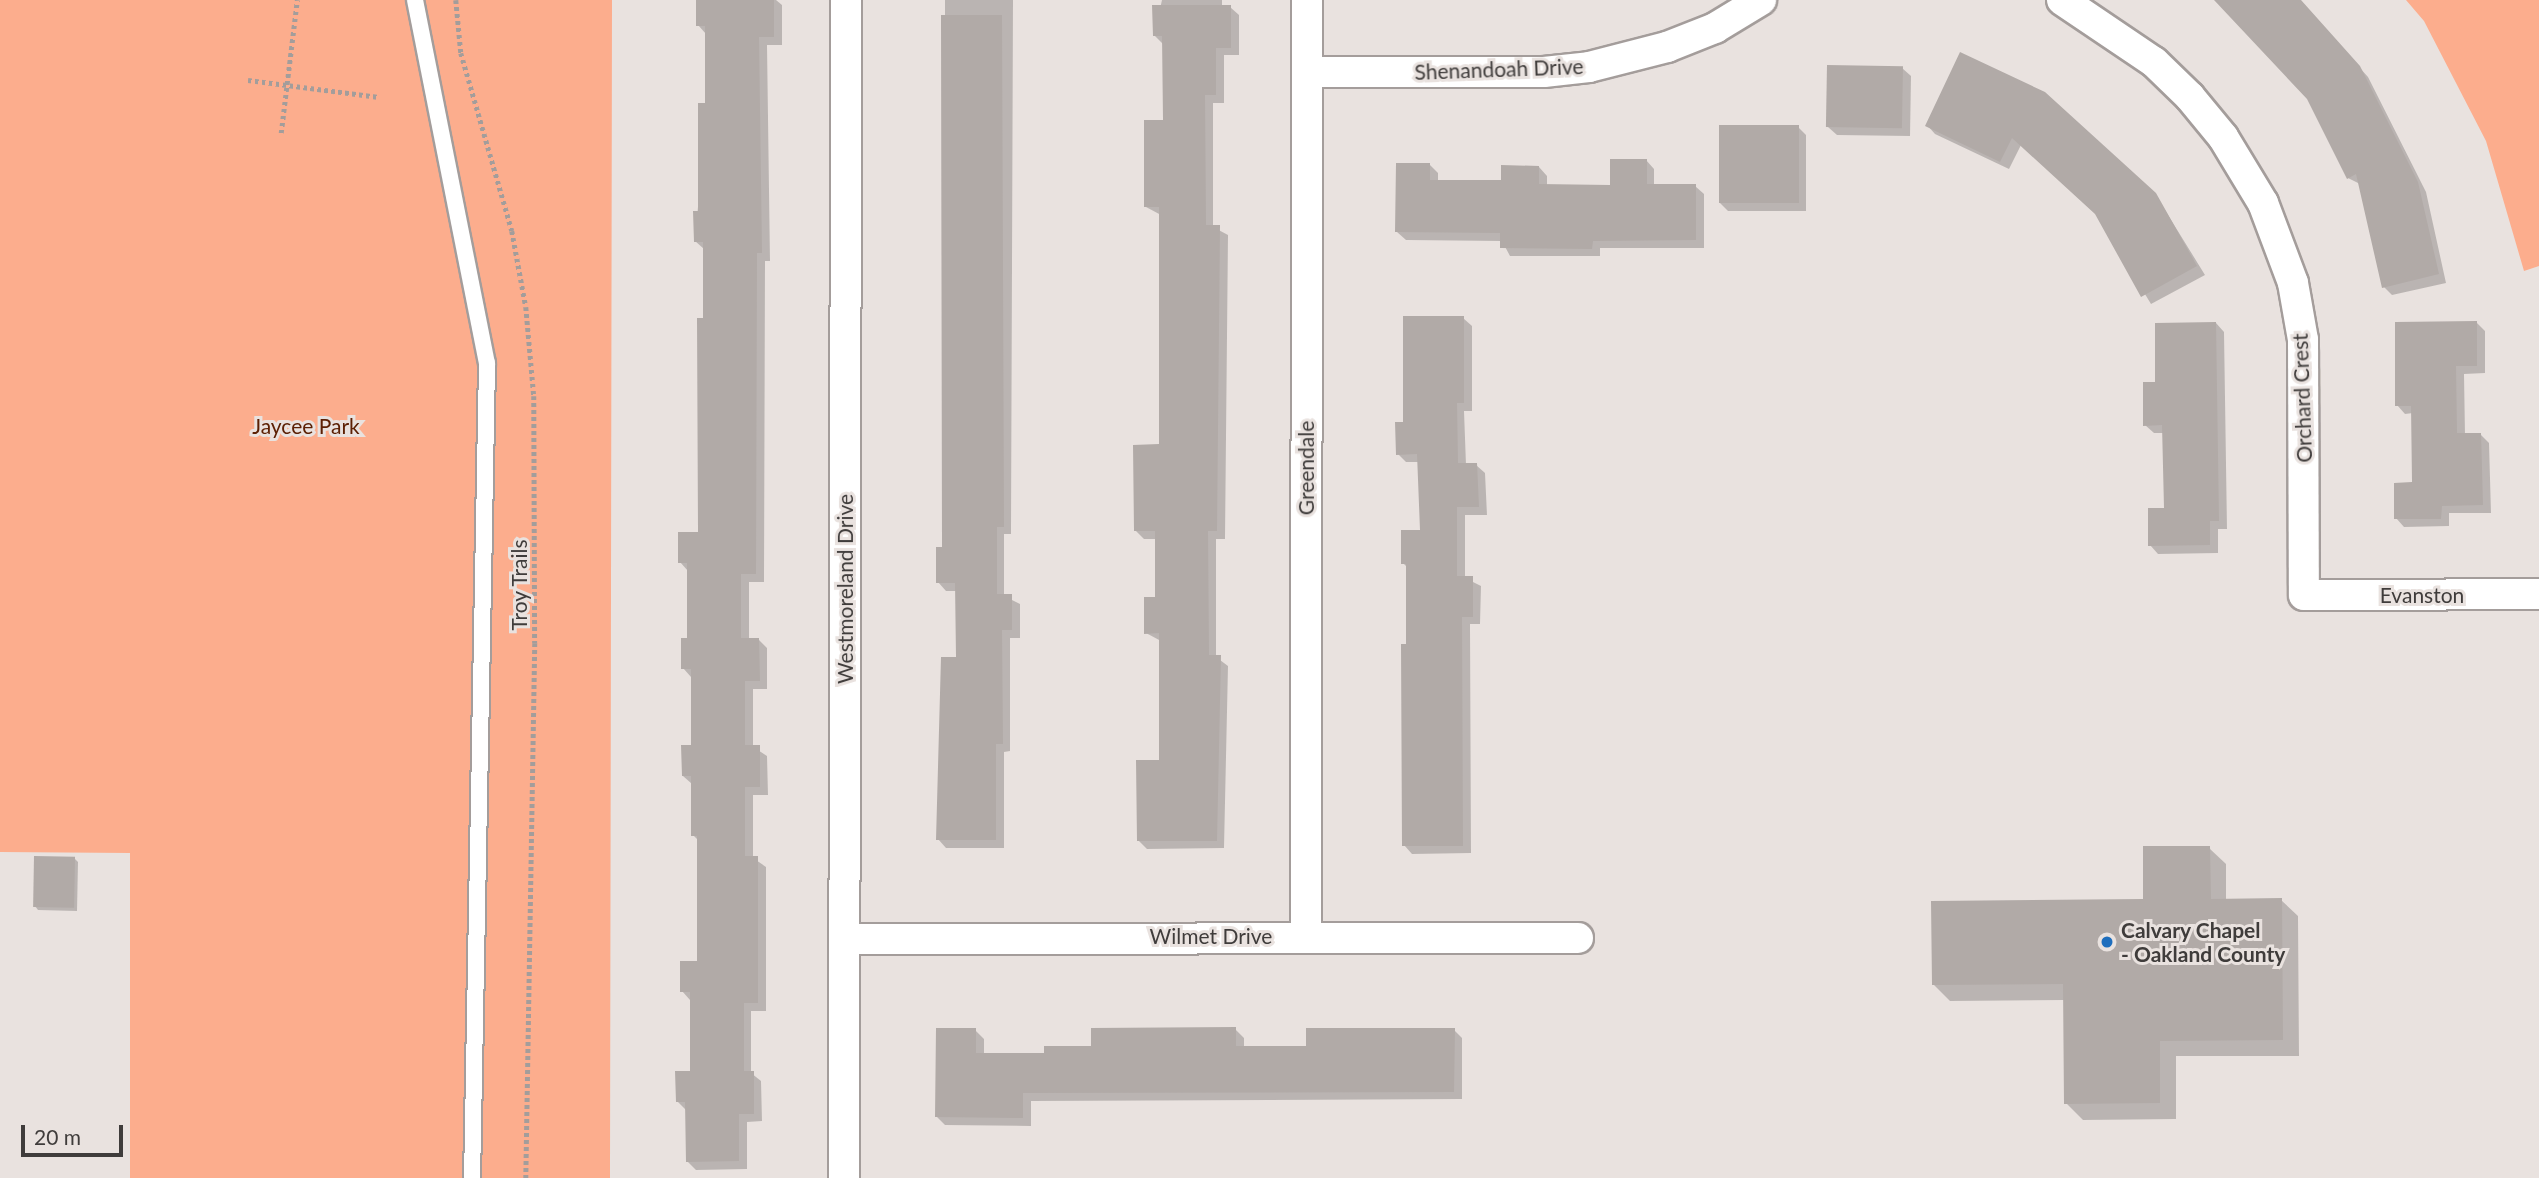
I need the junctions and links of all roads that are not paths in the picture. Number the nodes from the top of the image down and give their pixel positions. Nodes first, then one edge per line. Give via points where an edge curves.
1 (415, 0) edge
2 (846, 0) edge
3 (1307, 0) edge
4 (1761, 0) edge
5 (2062, 0) edge
6 (1307, 72) junction
7 (2539, 594) edge
8 (2304, 595) joint
9 (1306, 936) junction
10 (1578, 938) dead end
11 (845, 939) junction
12 (471, 1178) edge
13 (844, 1178) edge

1 - 12 lane via 487,363
2 - 11 street, Westmoreland Drive
3 - 6 street, Greendale
4 - 6 street, Shenandoah Drive via 1715,27 1667,47 1589,67 1544,72
5 - 8 street, Orchard Crest via 2154,62 2190,97 2223,137 2269,215 2293,283 2303,340
6 - 9 street, Greendale
7 - 8 street, Evanston
9 - 10 street, Wilmet Drive
9 - 11 street, Wilmet Drive
11 - 13 street, Westmoreland Drive

